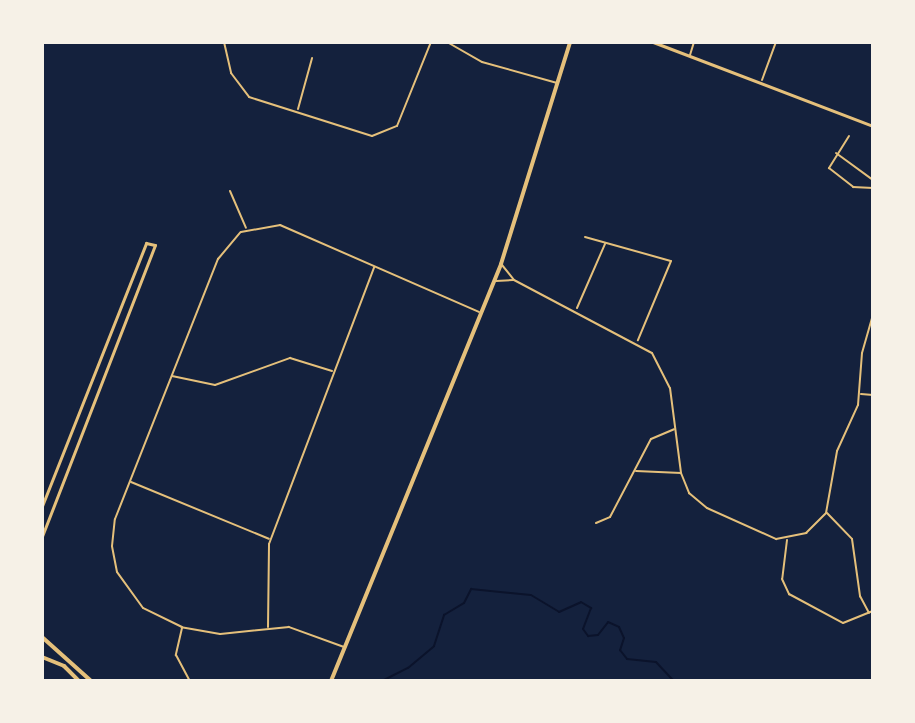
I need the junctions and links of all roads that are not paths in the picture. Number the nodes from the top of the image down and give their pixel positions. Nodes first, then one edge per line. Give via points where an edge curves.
1 (224, 42) edge
2 (431, 42) edge
3 (447, 42) edge
4 (570, 42) edge
5 (653, 42) edge
6 (694, 42) edge
7 (776, 42) edge
8 (690, 55) junction
9 (312, 58) dead end
10 (762, 80) junction
11 (558, 83) junction
12 (298, 110) junction
13 (873, 126) edge
14 (849, 136) dead end
15 (836, 153) junction
16 (873, 180) edge
17 (873, 188) edge
18 (230, 191) dead end
19 (246, 229) junction
20 (585, 237) dead end
21 (605, 243) junction
22 (501, 264) junction
23 (374, 267) junction
24 (514, 280) junction
25 (492, 283) junction
26 (577, 309) junction
27 (479, 312) junction
28 (873, 315) edge
29 (637, 341) junction
30 (333, 372) junction
31 (172, 376) junction
32 (859, 394) junction
33 (873, 395) edge
34 (676, 428) junction
35 (635, 471) junction
36 (681, 473) junction
37 (130, 482) junction
38 (42, 506) edge
39 (826, 513) junction
40 (596, 523) dead end
41 (42, 537) edge
42 (787, 538) junction
43 (270, 540) junction
44 (871, 613) edge
45 (182, 627) junction
46 (268, 629) junction
47 (42, 637) edge
48 (345, 648) junction
49 (42, 657) edge
50 (79, 681) edge
51 (91, 681) edge
52 (190, 681) edge
53 (331, 681) edge

1 - 12 street via 231,73 244,93
2 - 12 street via 397,126 384,135 364,135
3 - 11 street via 482,62
4 - 11 main road
5 - 8 street
6 - 8 street
7 - 10 street
8 - 10 street
9 - 12 street
10 - 13 street
11 - 22 main road
14 - 15 street
15 - 16 street
15 - 17 street via 830,169 853,187
18 - 19 street
19 - 23 street via 286,226
19 - 31 street via 220,253
20 - 21 street
21 - 26 street
21 - 29 street via 671,261
22 - 24 street
22 - 25 main road
23 - 27 street
23 - 30 street
24 - 25 street
24 - 26 street
25 - 27 main road
26 - 29 street
27 - 48 main road
28 - 32 street via 862,353
29 - 34 street via 665,372
30 - 31 street via 290,358 215,385
30 - 43 street
31 - 37 street
32 - 33 street
32 - 39 street via 837,451
34 - 35 street via 654,435
34 - 36 street
35 - 36 street
35 - 40 street via 610,517
36 - 42 street via 702,506 761,534
37 - 43 street
37 - 45 street via 113,528 117,572 143,608
38 - 41 street via 146,243 155,245
39 - 42 street via 810,530
39 - 44 street via 852,539 860,596
42 - 44 street via 782,579 789,594 843,623
43 - 46 street via 265,575
45 - 46 street via 220,634
45 - 52 street via 176,655
46 - 48 street via 300,630
47 - 51 main road
48 - 53 main road
49 - 50 main road via 64,666

